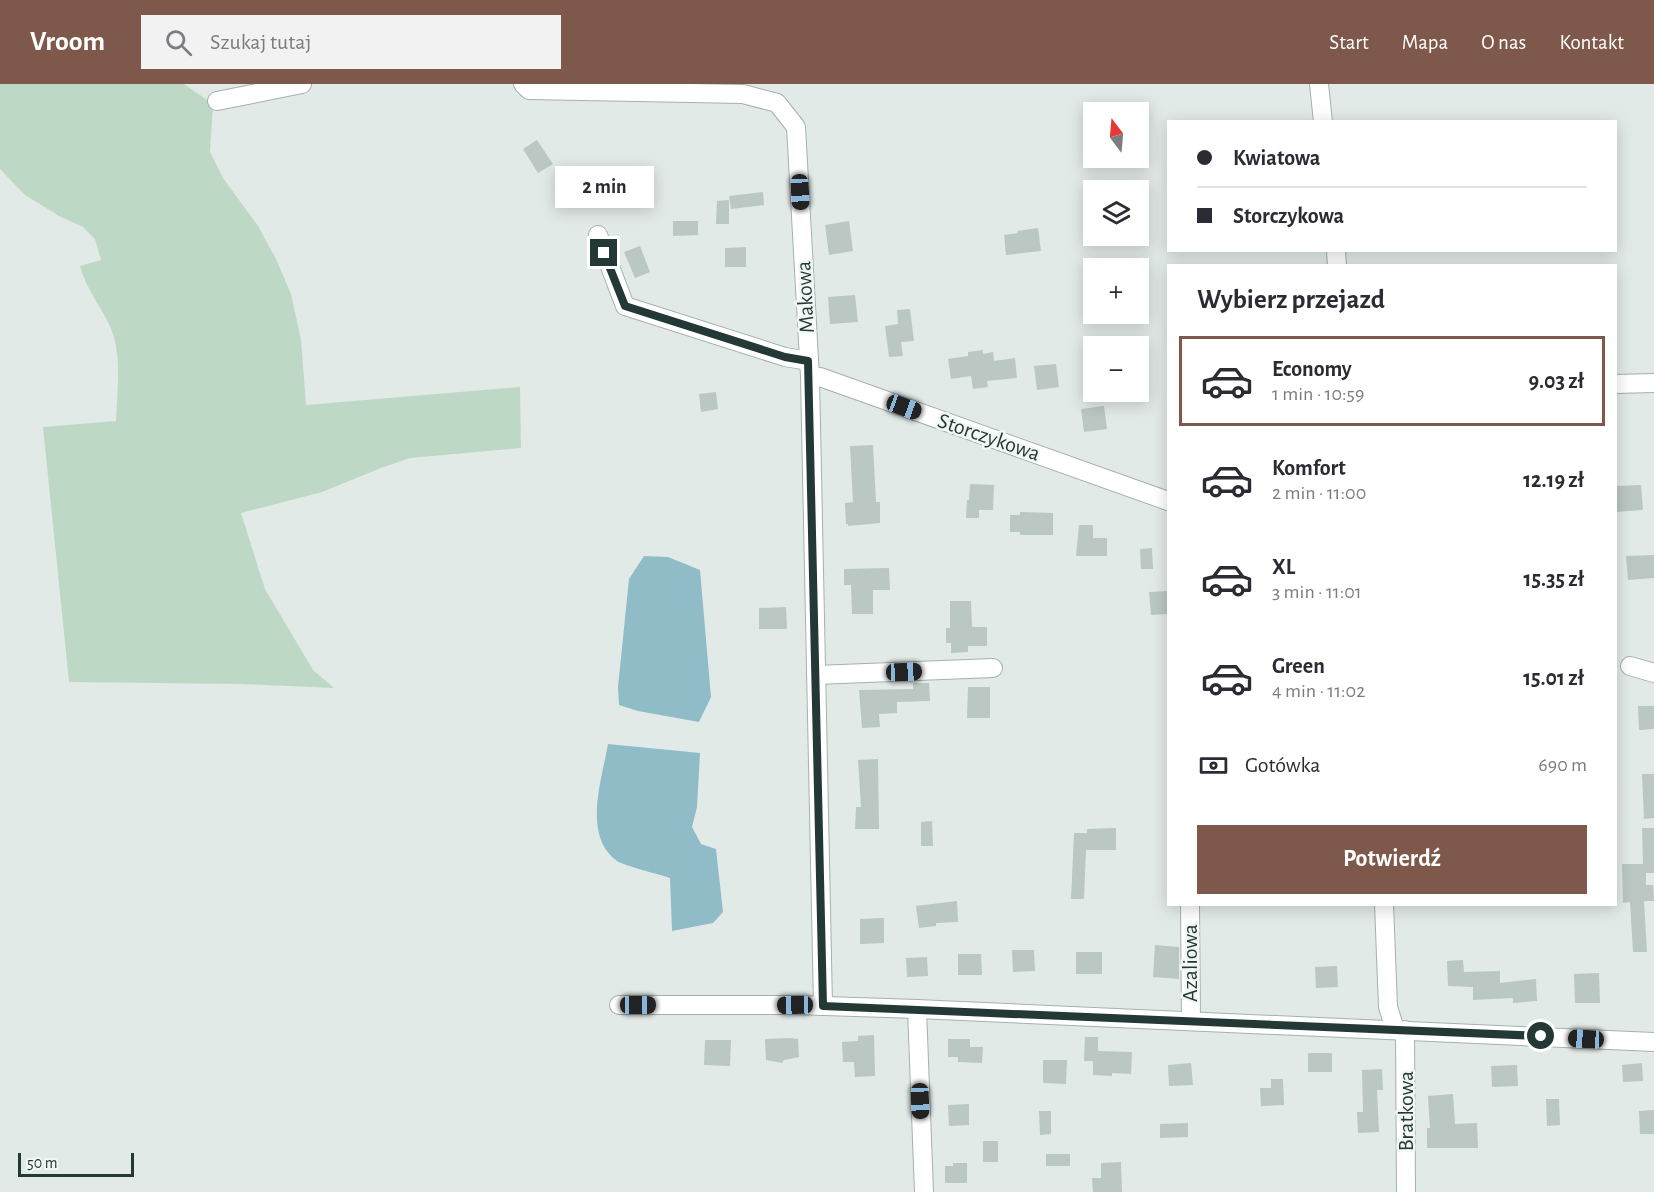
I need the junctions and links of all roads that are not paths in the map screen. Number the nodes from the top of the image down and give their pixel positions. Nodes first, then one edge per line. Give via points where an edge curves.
1 (302, 84) edge
2 (523, 84) edge
3 (1320, 84) edge
4 (217, 101) dead end
5 (1323, 120) edge
6 (598, 235) dead end
7 (809, 369) junction
8 (1654, 383) edge
9 (1617, 384) edge
10 (1167, 501) edge
11 (1630, 666) dead end
12 (993, 668) dead end
13 (1654, 673) edge
14 (816, 675) junction
15 (1190, 906) edge
16 (1384, 906) edge
17 (619, 1005) dead end
18 (823, 1006) junction
19 (917, 1009) junction
20 (1191, 1021) junction
21 (1400, 1029) junction
22 (1654, 1042) edge
23 (924, 1192) edge
24 (1406, 1192) edge

1 - 4 street
2 - 7 street, Makowa via 529,90 743,94 777,103 796,127
3 - 5 street
6 - 7 street, Storczykowa via 625,306 785,357
7 - 10 street, Storczykowa via 820,377
7 - 14 street, Makowa
8 - 9 street
11 - 13 street
12 - 14 street
14 - 18 street, Makowa
15 - 20 street, Azaliowa
16 - 21 street, Bratkowa via 1388,1007
17 - 18 street
18 - 19 street
19 - 20 street
19 - 23 street
20 - 21 street
21 - 22 street
21 - 24 street, Bratkowa

